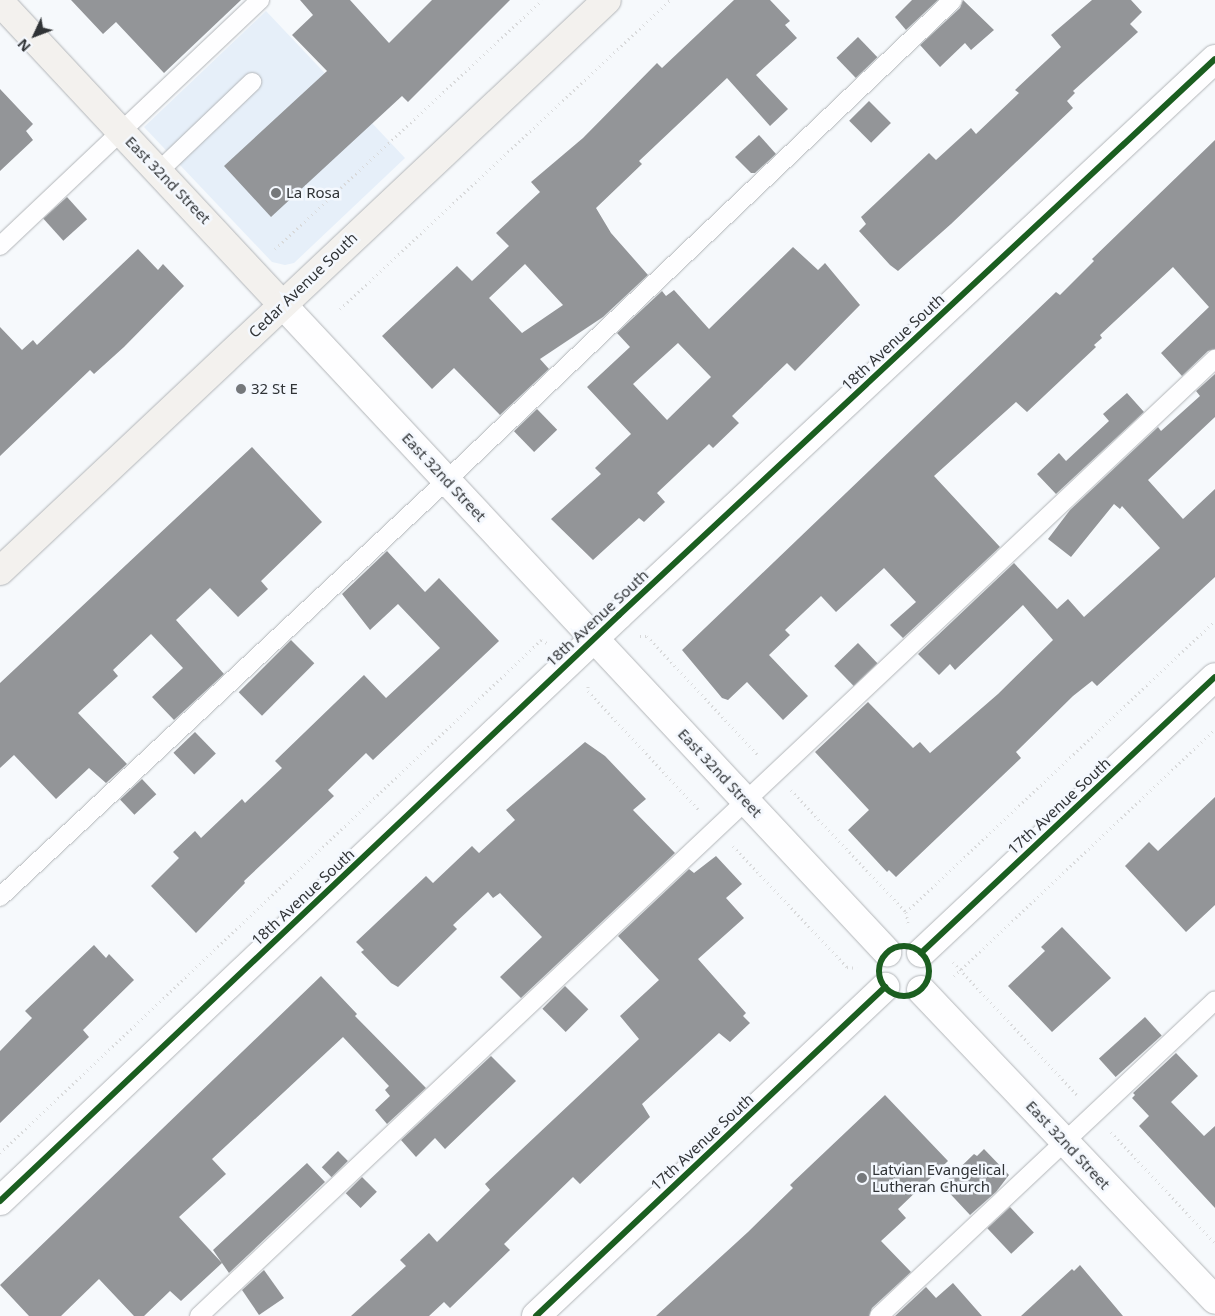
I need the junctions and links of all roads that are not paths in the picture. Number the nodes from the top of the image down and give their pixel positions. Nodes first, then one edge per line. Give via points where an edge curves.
1 (260, 0) edge
2 (607, 0) edge
3 (953, 0) edge
4 (0, 2) edge
5 (1215, 59) edge
6 (252, 82) dead end
7 (121, 131) junction
8 (158, 171) junction
9 (0, 246) edge
10 (282, 304) junction
11 (1215, 359) edge
12 (447, 480) junction
13 (0, 571) edge
14 (594, 638) junction
15 (1215, 677) edge
16 (746, 801) junction
17 (0, 897) edge
18 (887, 952) junction
19 (921, 953) junction
20 (885, 987) junction
21 (921, 990) junction
22 (1215, 1001) edge
23 (1066, 1143) junction
24 (0, 1201) edge
25 (1215, 1301) edge
26 (199, 1316) edge
27 (536, 1316) edge
28 (879, 1316) edge
29 (1199, 1316) edge

1 - 7 lane
2 - 10 main road, Cedar Avenue South
3 - 12 lane
4 - 7 main road, East 32nd Street
5 - 14 street, 18th Avenue South
6 - 8 lane
7 - 8 main road, East 32nd Street
7 - 9 lane
8 - 10 main road, East 32nd Street
10 - 12 street, East 32nd Street
10 - 13 main road, Cedar Avenue South
11 - 16 lane
12 - 14 street, East 32nd Street
12 - 17 lane
14 - 16 street, East 32nd Street
14 - 24 street, 18th Avenue South
15 - 19 street, 17th Avenue South
16 - 18 street, East 32nd Street
16 - 26 lane
18 - 19 street via 900,946 910,946
18 - 20 street via 879,969
19 - 21 street via 929,970
20 - 21 street via 907,996
20 - 27 street, 17th Avenue South
21 - 23 street, East 32nd Street
22 - 23 lane
23 - 25 street, East 32nd Street
23 - 28 lane
25 - 29 street

